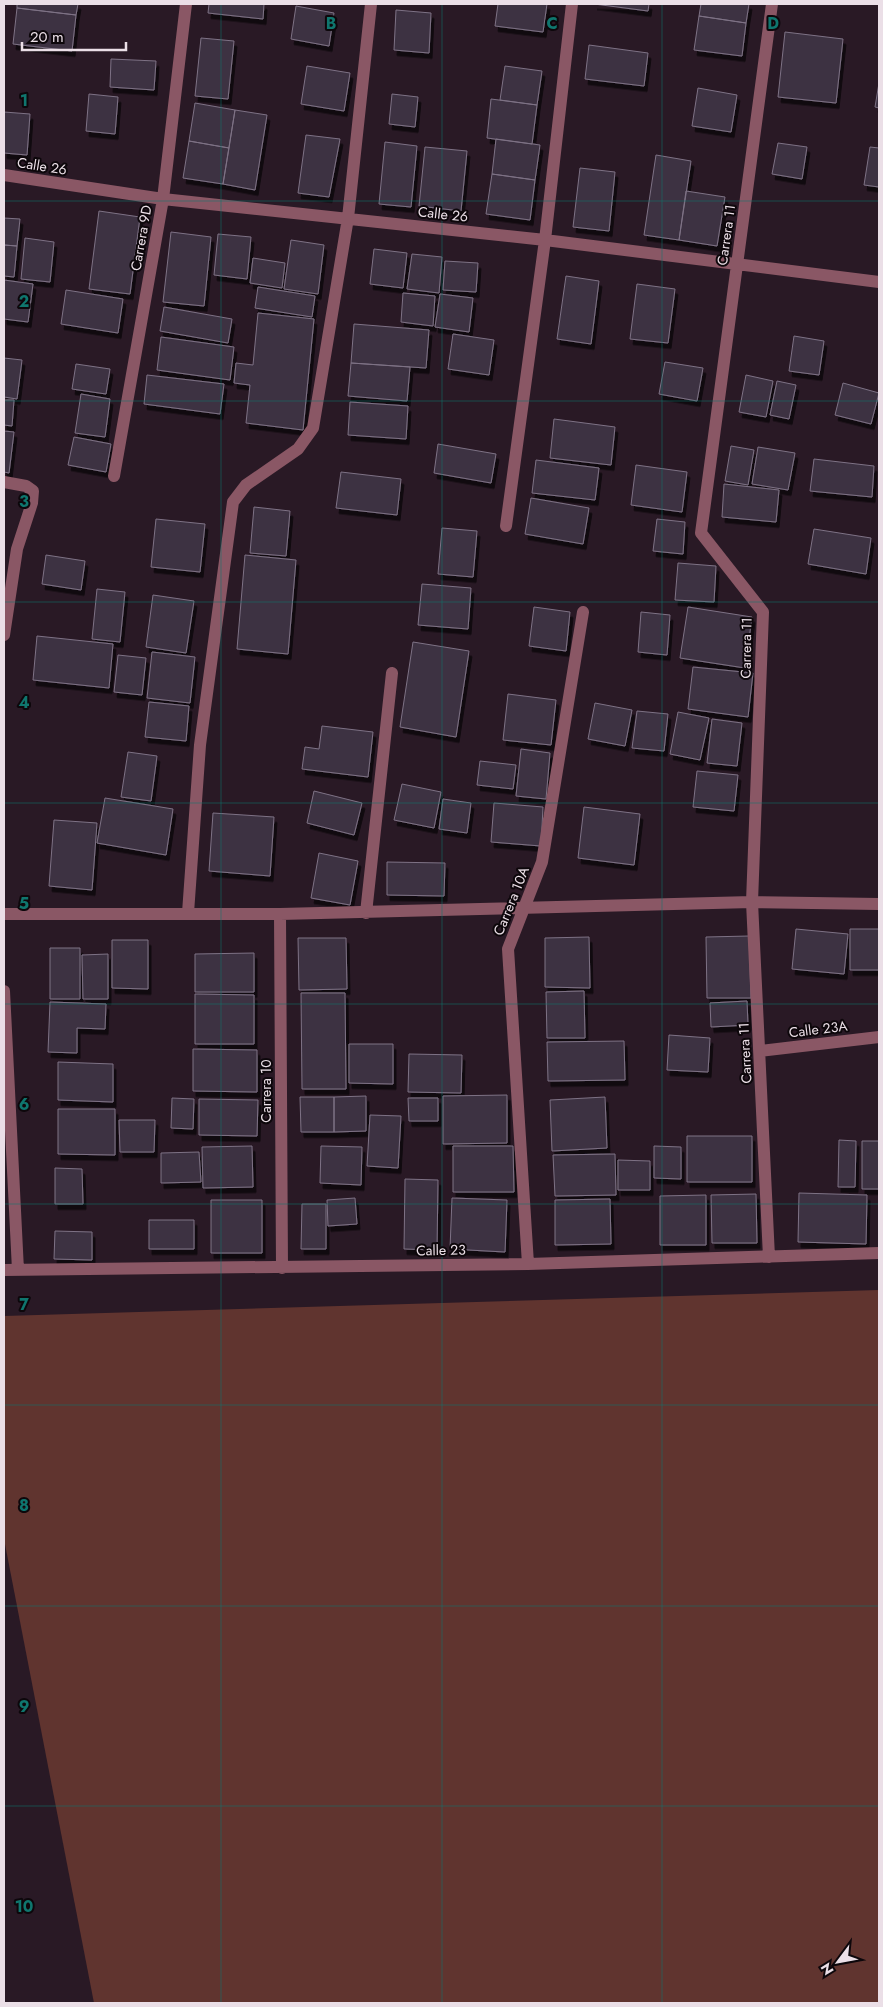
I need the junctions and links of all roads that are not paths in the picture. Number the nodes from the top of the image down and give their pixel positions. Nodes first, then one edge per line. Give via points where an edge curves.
1 (186, 4) edge
2 (371, 4) edge
3 (572, 4) edge
4 (772, 4) edge
5 (4, 175) edge
6 (163, 199) junction
7 (348, 218) junction
8 (545, 240) junction
9 (737, 265) junction
10 (879, 282) edge
11 (114, 476) dead end
12 (4, 482) edge
13 (506, 526) dead end
14 (583, 612) dead end
15 (4, 634) edge
16 (392, 673) dead end
17 (752, 902) junction
18 (879, 904) edge
19 (523, 908) junction
20 (188, 912) junction
21 (366, 913) junction
22 (4, 914) edge
23 (280, 914) junction
24 (4, 991) edge
25 (879, 1037) edge
26 (760, 1052) junction
27 (879, 1252) edge
28 (769, 1257) junction
29 (528, 1264) junction
30 (282, 1268) junction
31 (4, 1270) edge
32 (18, 1270) junction

1 - 6 street, Carrera 9D
2 - 7 street
3 - 8 street
4 - 9 street, Carrera 11
5 - 6 street, Calle 26
6 - 7 street, Calle 26
6 - 11 street, Carrera 9D
7 - 8 street, Calle 26
7 - 20 street via 313,428 298,449 246,485 233,502 200,746
8 - 9 street, Calle 26
8 - 13 street
9 - 10 street, Calle 26
9 - 17 street, Carrera 11 via 701,533 762,612
12 - 15 street via 26,486 33,491 17,549
14 - 19 street, Carrera 10A via 542,862
16 - 21 street
17 - 18 street
17 - 19 street
17 - 26 street, Carrera 11
19 - 21 street
19 - 29 street, Carrera 10A via 508,949
20 - 22 street
20 - 23 street
21 - 23 street
23 - 30 street, Carrera 10
24 - 32 street
25 - 26 street, Calle 23A
26 - 28 street, Carrera 11
27 - 28 street, Calle 23
28 - 29 street, Calle 23
29 - 30 street, Calle 23
30 - 32 street, Calle 23
31 - 32 street, Calle 23

